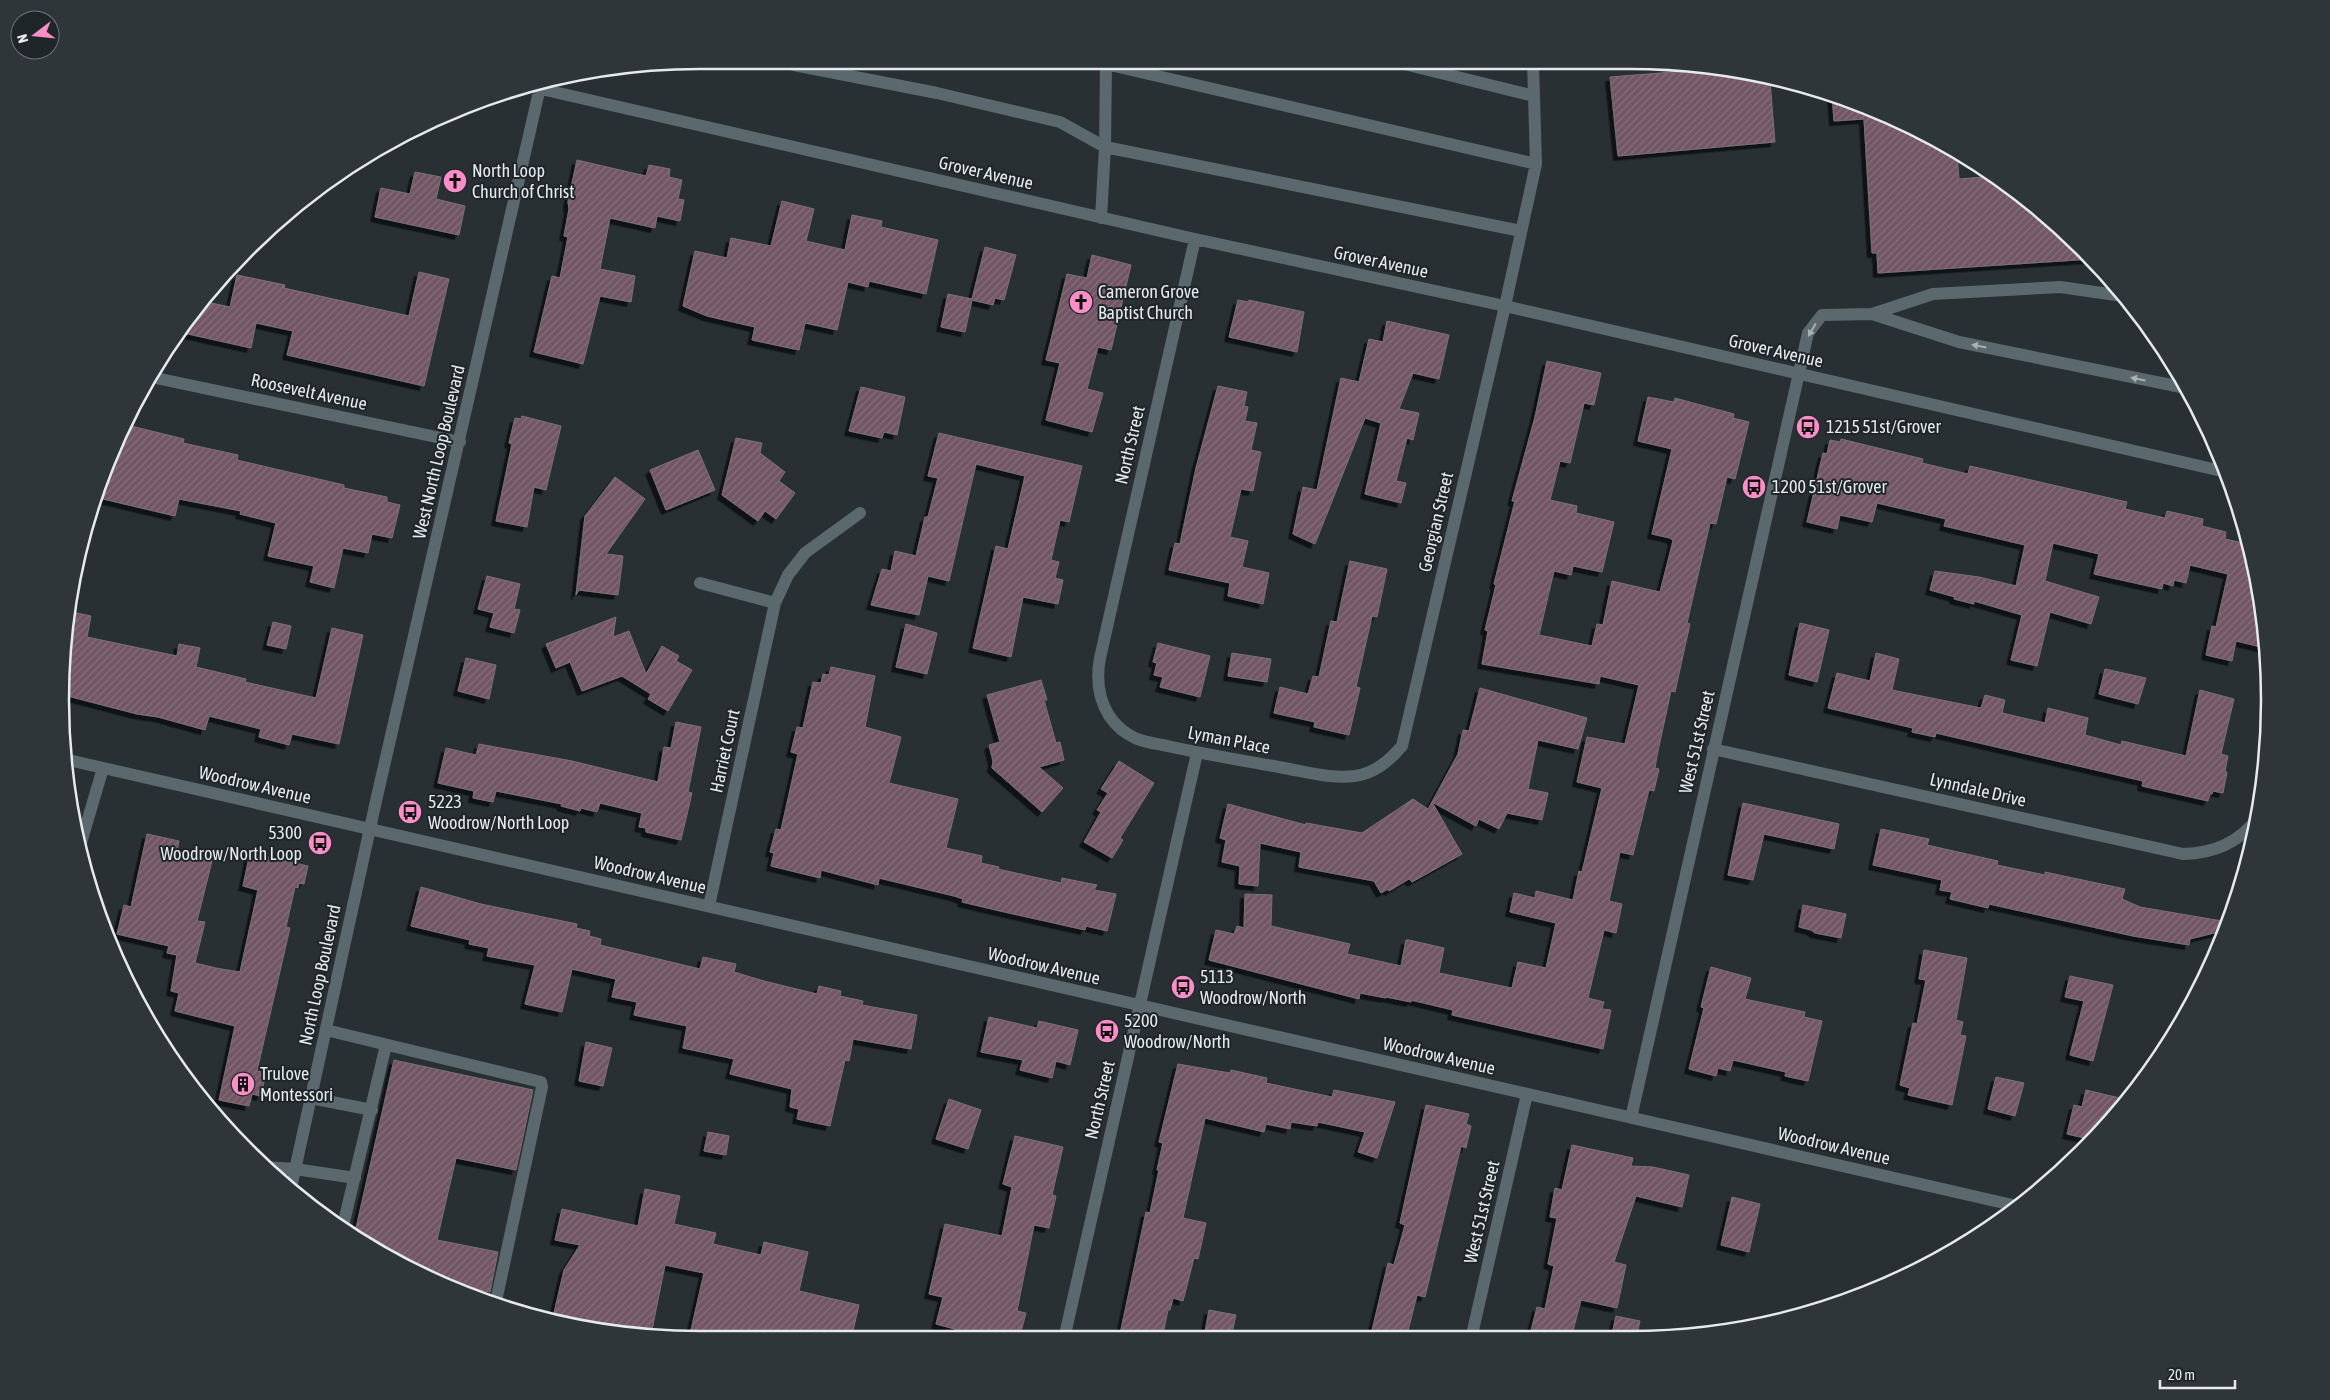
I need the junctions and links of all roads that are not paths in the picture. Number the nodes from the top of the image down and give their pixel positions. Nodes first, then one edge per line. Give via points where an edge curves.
1 (814, 69) edge
2 (1106, 69) edge
3 (1128, 69) edge
4 (1424, 69) edge
5 (1534, 69) edge
6 (545, 88) edge
7 (535, 91) edge
8 (1534, 96) junction
9 (1105, 147) junction
10 (1536, 164) junction
11 (1101, 218) junction
12 (1521, 231) junction
13 (1195, 239) junction
14 (2114, 295) edge
15 (1505, 306) junction
16 (1872, 314) junction
17 (1800, 374) junction
18 (157, 378) edge
19 (2178, 386) edge
20 (460, 442) junction
21 (2218, 470) edge
22 (860, 513) dead end
23 (700, 583) dead end
24 (775, 603) junction
25 (1100, 658) joint
26 (1402, 746) joint
27 (1713, 749) junction
28 (1197, 752) junction
29 (72, 760) edge
30 (103, 768) junction
31 (370, 829) junction
32 (2247, 831) edge
33 (84, 834) edge
34 (709, 906) junction
35 (1139, 1006) junction
36 (326, 1030) junction
37 (386, 1045) junction
38 (1527, 1094) junction
39 (310, 1098) junction
40 (372, 1110) junction
41 (1631, 1118) junction
42 (277, 1168) edge
43 (295, 1169) junction
44 (355, 1178) junction
45 (292, 1182) edge
46 (2009, 1204) edge
47 (344, 1221) edge
48 (497, 1298) edge
49 (1066, 1331) edge
50 (1473, 1331) edge

1 - 9 street via 1060,122
2 - 9 street
3 - 10 street
4 - 8 street
5 - 8 street, Georgian Street
6 - 11 street, Grover Avenue
7 - 20 street, West North Loop Boulevard
8 - 10 street, Georgian Street
9 - 11 street
9 - 12 street
10 - 12 street, Georgian Street
11 - 13 street, Grover Avenue
12 - 15 street, Georgian Street
13 - 15 street, Grover Avenue
13 - 25 street, North Street
14 - 16 street via 2060,287 1932,294
15 - 17 street, Grover Avenue
15 - 26 street, Georgian Street
16 -> 17 street, West 51st Street via 1822,315 1808,333
19 -> 16 street via 1959,342
17 - 21 street, Grover Avenue
17 - 27 street, West 51st Street
18 - 20 street, Roosevelt Avenue
20 - 31 street, West North Loop Boulevard
22 - 24 street, Harriet Court via 805,553 788,575
23 - 24 street
24 - 34 street, Harriet Court
25 - 28 street, Lyman Place via 1098,690 1110,718 1121,729 1136,738
26 - 28 street, Lyman Place via 1381,766 1357,776 1342,777
27 - 32 street, Lynndale Drive via 2183,854 2218,849
27 - 41 street, West 51st Street
28 - 35 street, North Street
29 - 30 street, Woodrow Avenue
30 - 31 street, Woodrow Avenue
30 - 33 street
31 - 34 street, Woodrow Avenue
31 - 36 street, North Loop Boulevard
34 - 35 street, Woodrow Avenue
35 - 38 street, Woodrow Avenue
35 - 49 street, North Street
36 - 37 street
36 - 39 street, North Loop Boulevard
37 - 40 street
37 - 48 street via 540,1082 542,1087
38 - 41 street, Woodrow Avenue
38 - 50 street, West 51st Street
39 - 40 street
39 - 43 street, North Loop Boulevard
40 - 44 street
41 - 46 street, Woodrow Avenue
42 - 43 street
43 - 44 street
43 - 45 street, North Loop Boulevard
44 - 47 street

